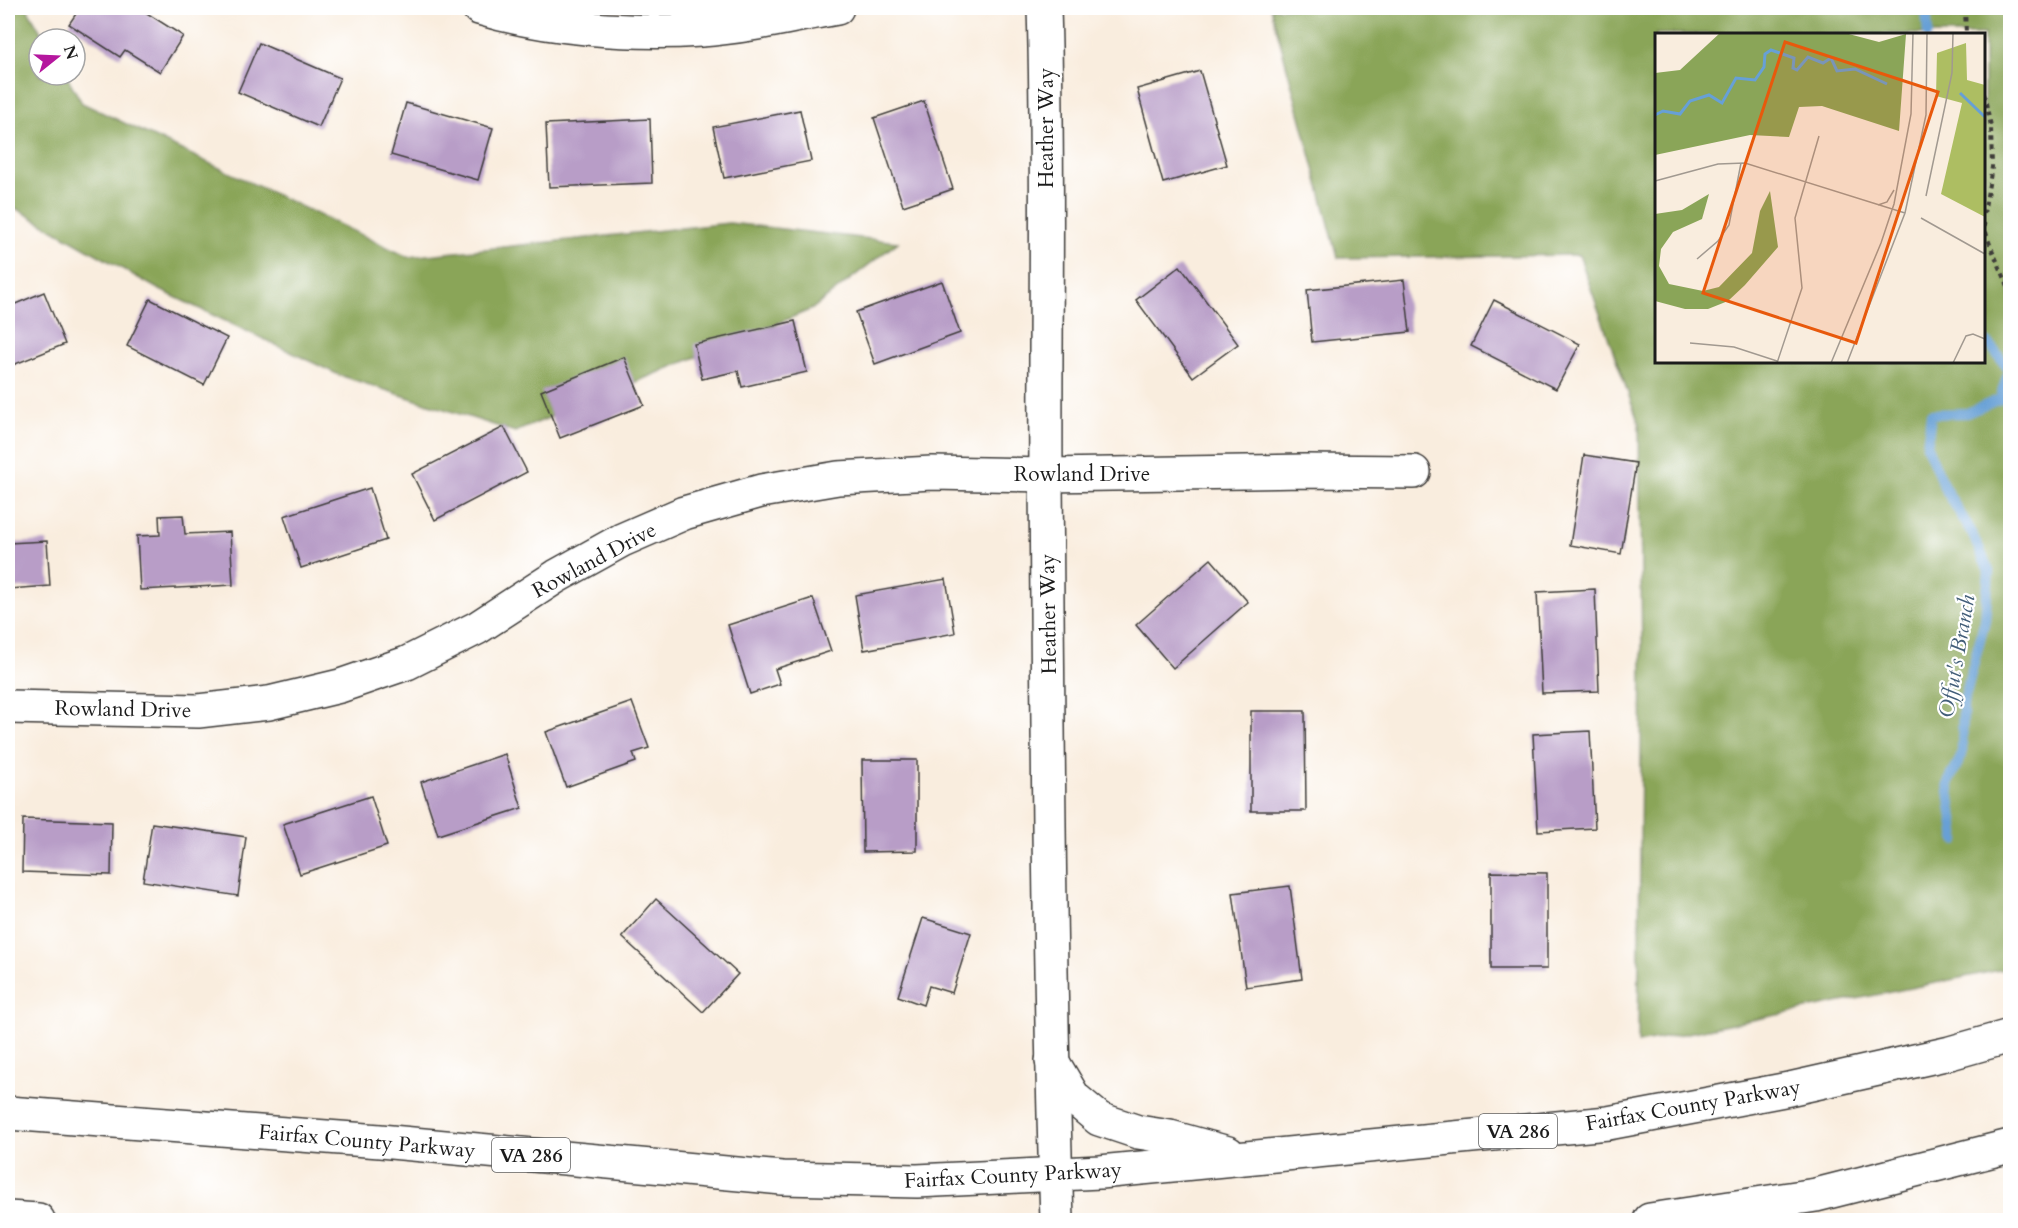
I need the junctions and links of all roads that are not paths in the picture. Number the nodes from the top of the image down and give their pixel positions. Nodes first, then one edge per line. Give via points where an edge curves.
1 (479, 8) edge
2 (837, 8) edge
3 (1044, 8) edge
4 (1414, 472) dead end
5 (1046, 475) junction
6 (8, 707) edge
7 (2010, 1036) edge
8 (1052, 1061) junction
9 (8, 1113) edge
10 (2010, 1146) edge
11 (1244, 1158) junction
12 (1055, 1174) junction
13 (8, 1218) edge
14 (38, 1221) edge
15 (1057, 1221) edge
16 (1650, 1221) edge

1 - 2 main road via 558,25 629,32 702,30
3 - 5 main road, Heather Way
4 - 5 main road, Rowland Drive
5 - 6 main road, Rowland Drive via 932,473 838,478 762,491 684,513 622,540 477,628 407,663 340,686 269,703 198,711
5 - 8 main road, Heather Way
7 - 11 main road, Fairfax County Parkway / VA 286 via 1790,1089 1608,1123
8 - 11 main road via 1074,1098 1099,1119
8 - 12 main road, Heather Way
9 - 12 main road, Fairfax County Parkway / VA 286 via 380,1141 782,1178 917,1181
10 - 16 main road via 1816,1195
11 - 12 main road, Fairfax County Parkway / VA 286
12 - 15 main road, Heather Way
13 - 14 main road

